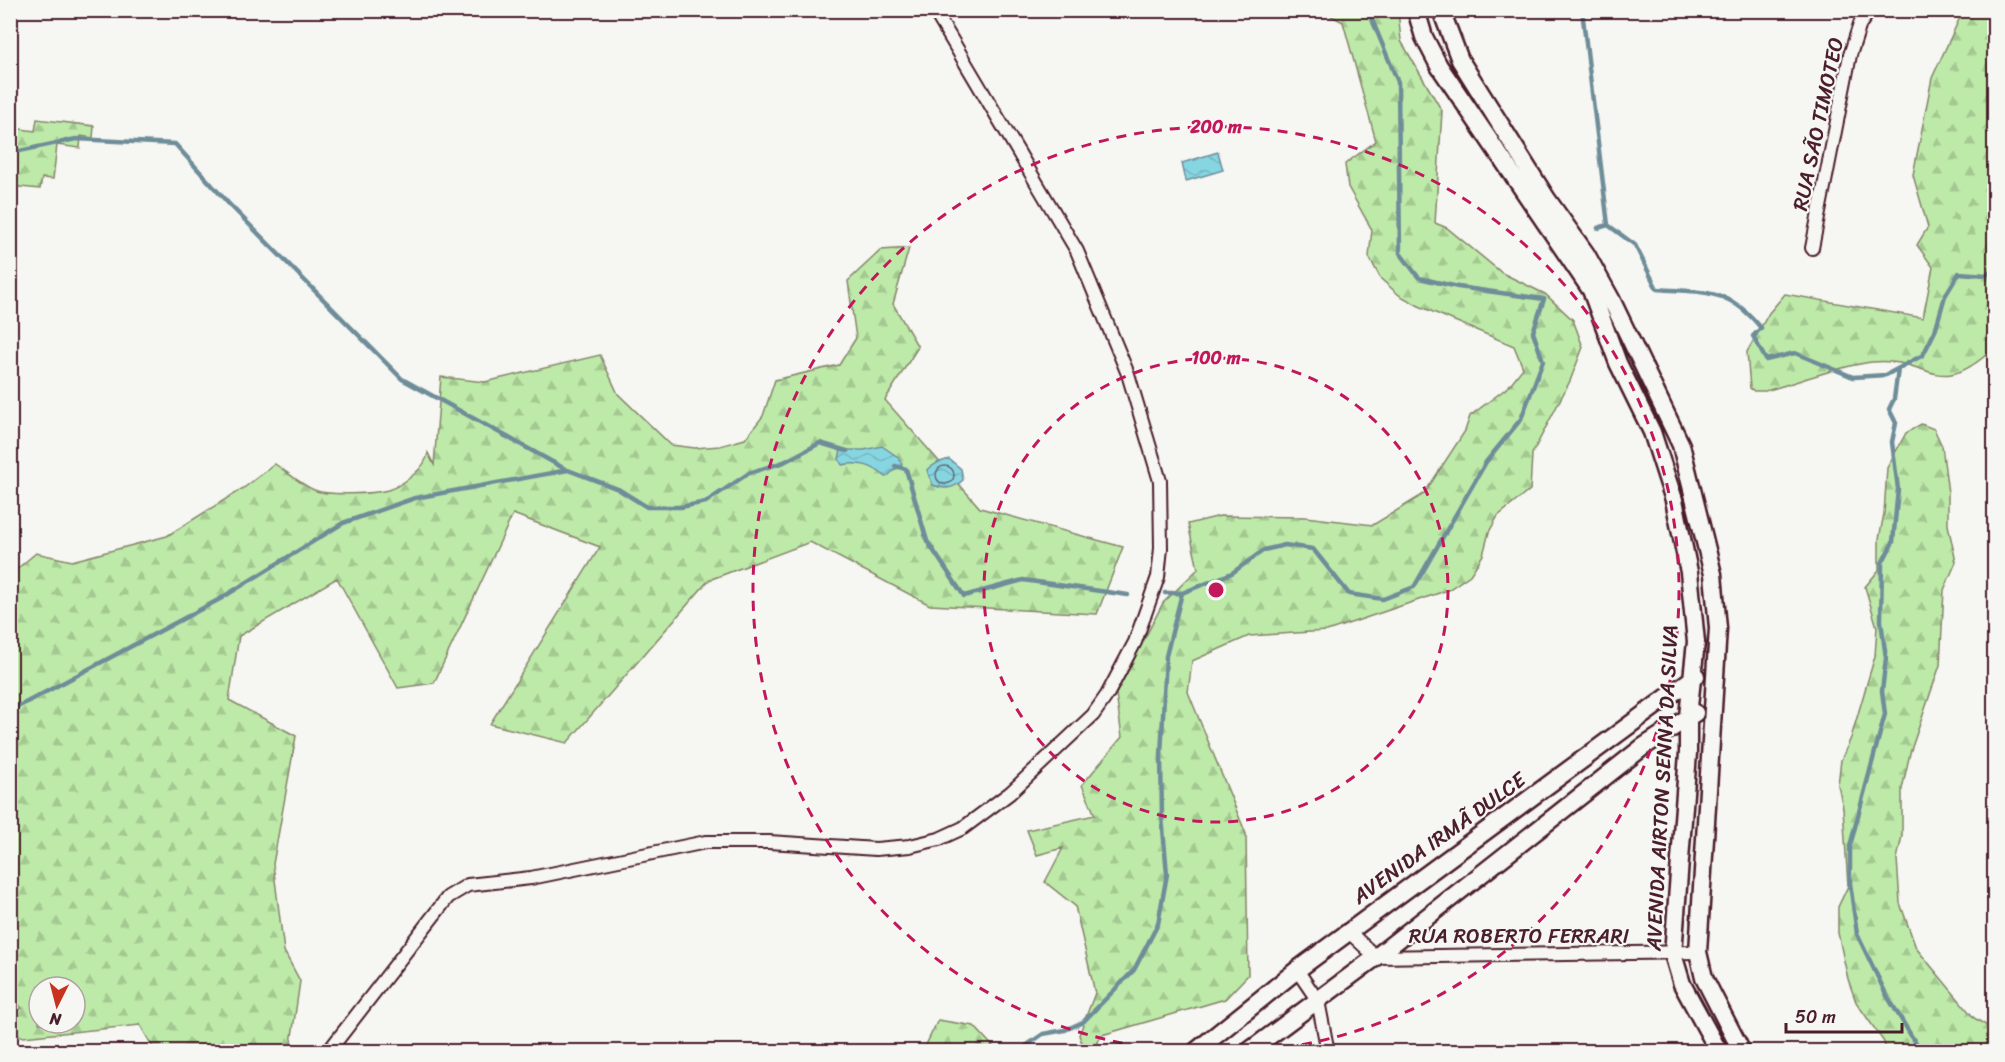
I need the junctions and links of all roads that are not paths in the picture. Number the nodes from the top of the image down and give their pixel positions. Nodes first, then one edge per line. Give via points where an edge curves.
1 (934, 10) edge
2 (1416, 10) edge
3 (1441, 10) edge
4 (1870, 10) edge
5 (1464, 66) junction
6 (1448, 78) junction
7 (1812, 248) dead end
8 (1638, 354) junction
9 (1618, 363) junction
10 (1714, 669) junction
11 (1693, 677) junction
12 (1712, 706) junction
13 (1688, 716) junction
14 (1349, 932) junction
15 (1698, 952) junction
16 (1673, 954) junction
17 (1376, 957) junction
18 (1297, 970) junction
19 (1318, 1001) junction
20 (328, 1052) edge
21 (1195, 1052) edge
22 (1248, 1052) edge
23 (1328, 1052) edge
24 (1719, 1052) edge
25 (1742, 1052) edge

1 - 20 street via 1077,251 1128,374 1160,481 1158,577 1135,642 1107,695 1093,715 1010,793 963,828 939,839 876,849 706,842 458,889
2 - 6 street, AVENIDA AIRTON SENNA DA SILVA via 1424,37
3 - 5 street, AVENIDA AIRTON SENNA DA SILVA
4 - 7 street, RUA SÃO TIMOTEO via 1860,24 1850,55
5 - 6 street
5 - 8 street, AVENIDA AIRTON SENNA DA SILVA via 1586,254
6 - 9 street, AVENIDA AIRTON SENNA DA SILVA via 1591,290
8 - 9 street
8 - 10 street, AVENIDA AIRTON SENNA DA SILVA via 1681,445 1699,513 1715,595 1718,628
9 - 11 street, AVENIDA AIRTON SENNA DA SILVA via 1652,432 1674,500 1694,615
10 - 11 street, AVENIDA IRMÃ DULCE
10 - 12 street, AVENIDA AIRTON SENNA DA SILVA
11 - 13 street, AVENIDA AIRTON SENNA DA SILVA
11 - 14 street, AVENIDA IRMÃ DULCE
12 - 13 street
12 - 15 street, AVENIDA AIRTON SENNA DA SILVA
13 - 16 street, AVENIDA AIRTON SENNA DA SILVA
13 - 17 street
14 - 17 street
14 - 18 street, AVENIDA IRMÃ DULCE
15 - 16 street, RUA ROBERTO FERRARI
15 - 25 street, AVENIDA AIRTON SENNA DA SILVA via 1704,978
16 - 17 street, RUA ROBERTO FERRARI
16 - 24 street, AVENIDA AIRTON SENNA DA SILVA via 1682,984
17 - 19 street
18 - 19 street
18 - 21 street, AVENIDA IRMÃ DULCE
19 - 22 street
19 - 23 street

